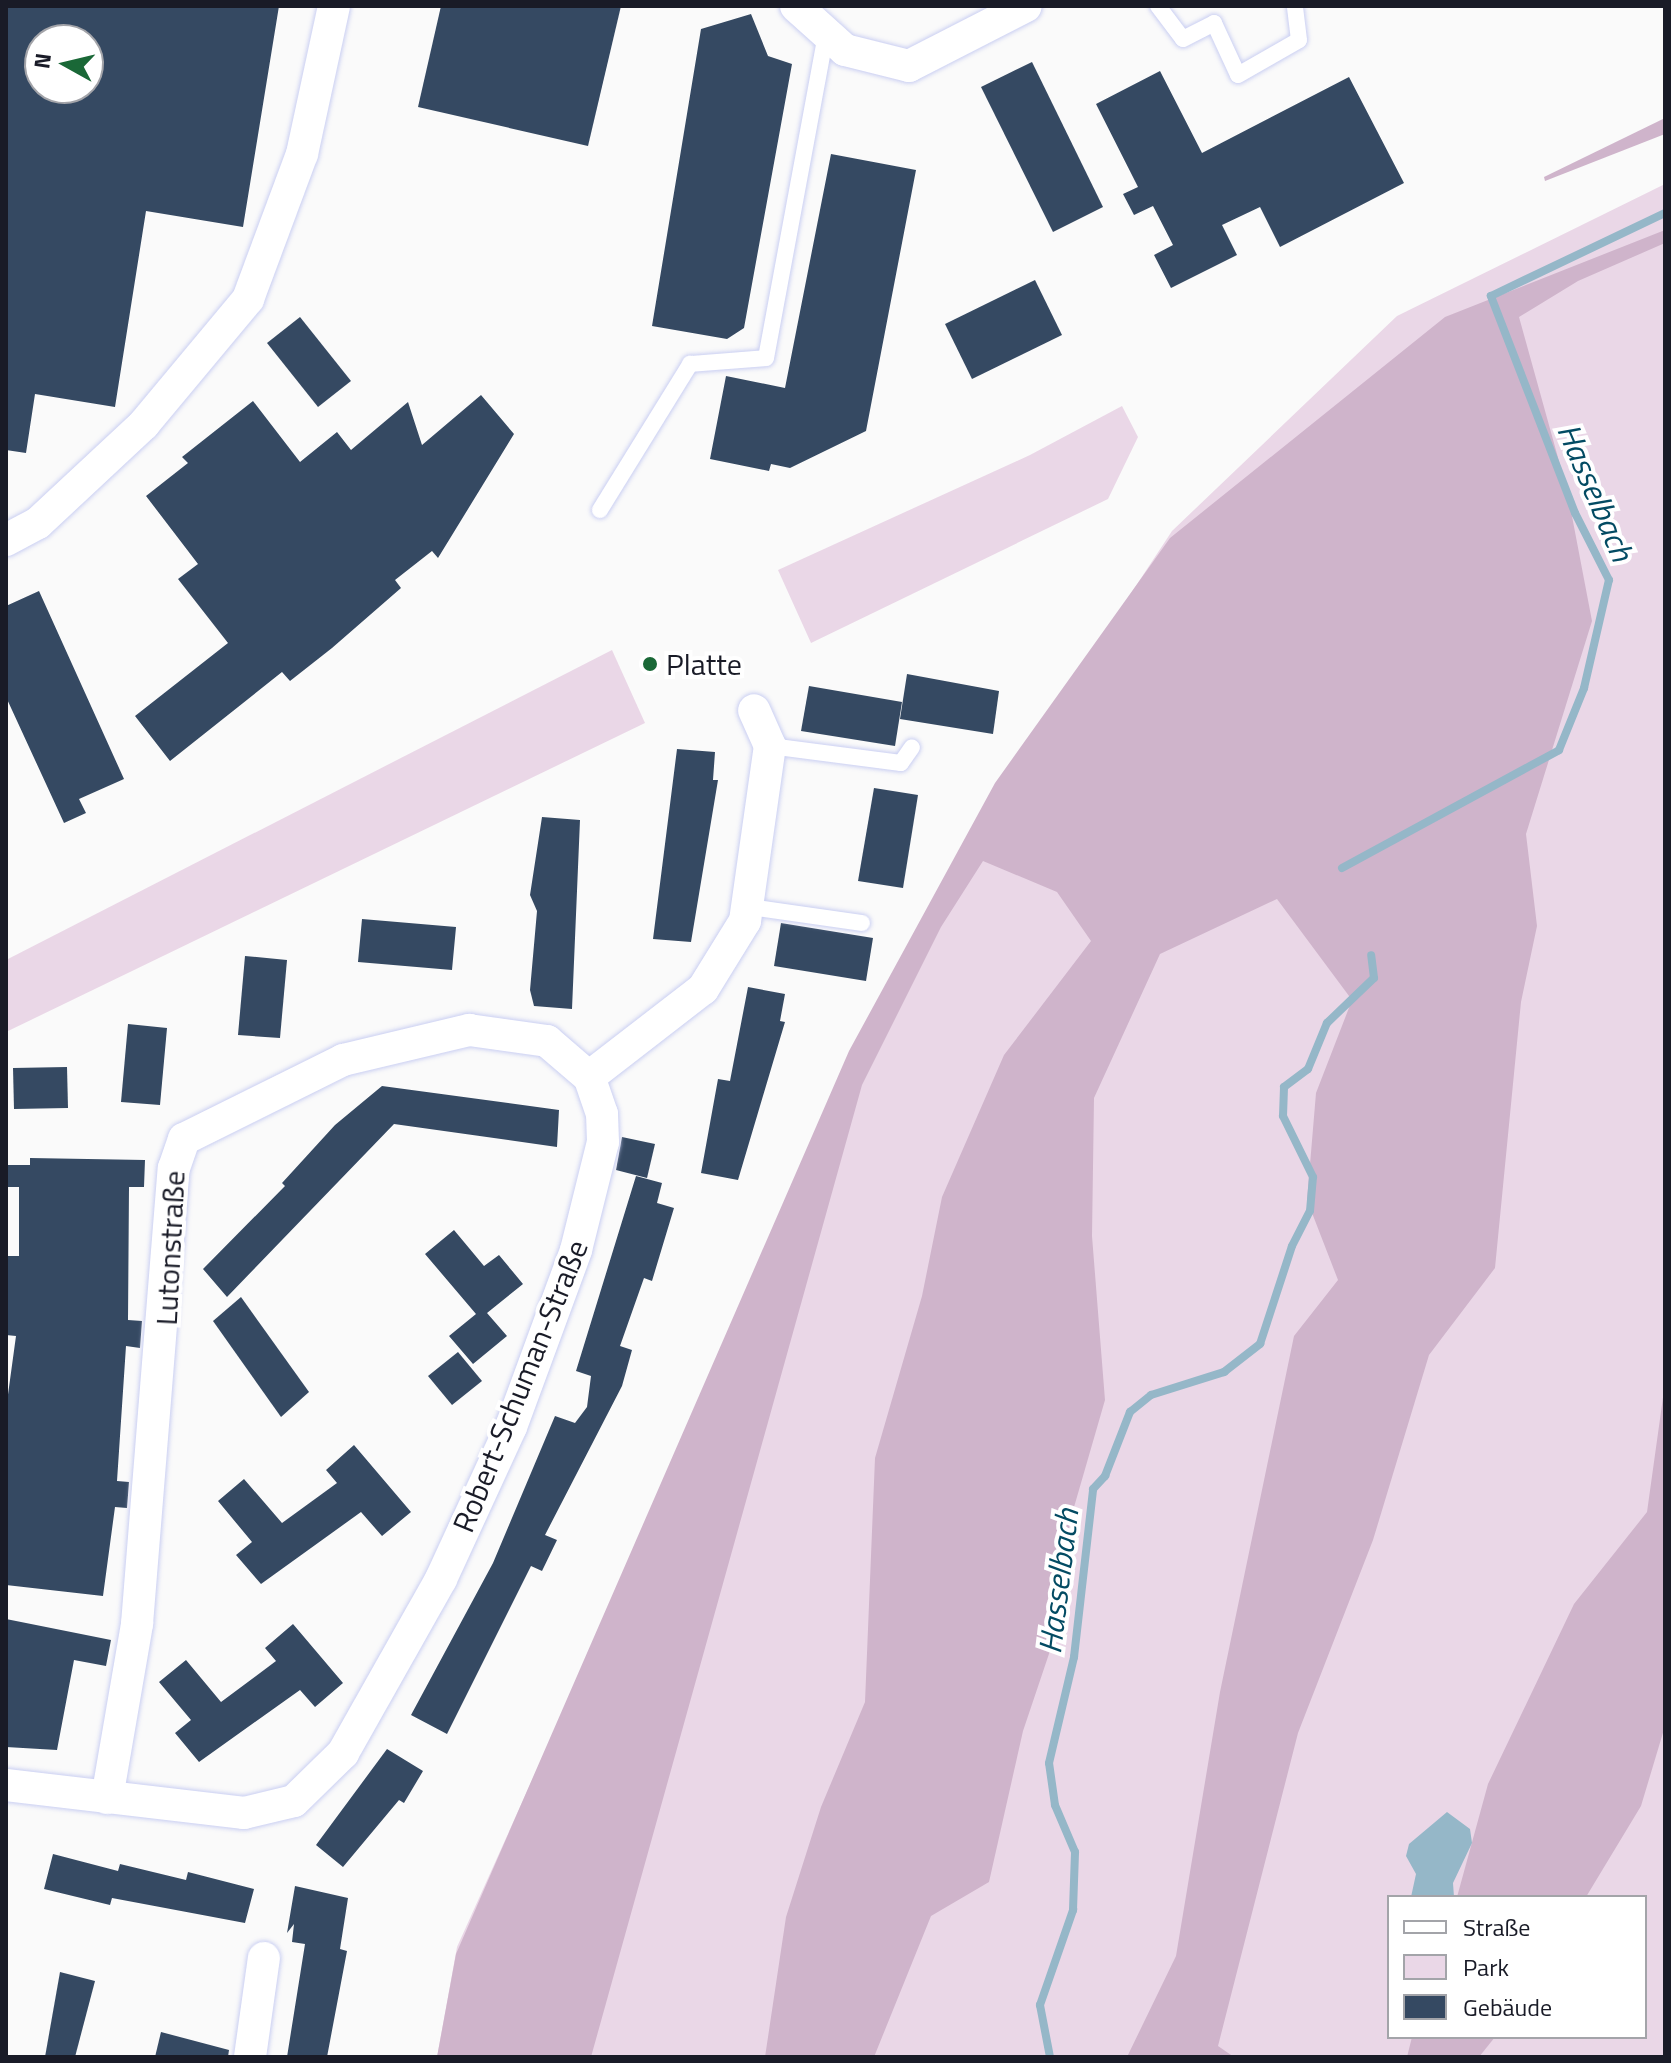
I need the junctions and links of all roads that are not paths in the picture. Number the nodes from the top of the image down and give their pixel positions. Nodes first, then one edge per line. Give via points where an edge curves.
1 (334, 6) edge
2 (796, 6) edge
3 (1026, 6) edge
4 (1158, 6) edge
5 (1295, 6) edge
6 (826, 34) junction
7 (600, 510) dead end
8 (6, 540) edge
9 (754, 710) dead end
10 (770, 746) junction
11 (912, 747) dead end
12 (750, 907) junction
13 (862, 923) dead end
14 (589, 1077) junction
15 (6, 1785) edge
16 (107, 1798) junction
17 (264, 1958) dead end
18 (250, 2057) edge

1 - 8 street via 302,154 248,299 144,424 38,523
2 - 6 street
3 - 6 street via 909,66 845,50
4 - 5 lane via 1183,39 1214,23 1238,75 1299,40
6 - 7 lane via 766,358 690,364
9 - 10 street
10 - 11 lane via 901,763
10 - 12 street
12 - 13 lane
12 - 14 street via 736,944 703,989
14 - 16 street, Robert-Schuman-Straße via 602,1114 603,1142 576,1250 511,1427 441,1579 343,1753 309,1792 265,1810 212,1812
14 - 16 street, Lutonstraße via 547,1041 469,1030 343,1060 184,1139 174,1168 137,1624
15 - 16 street, Robert-Schuman-Straße
17 - 18 street

